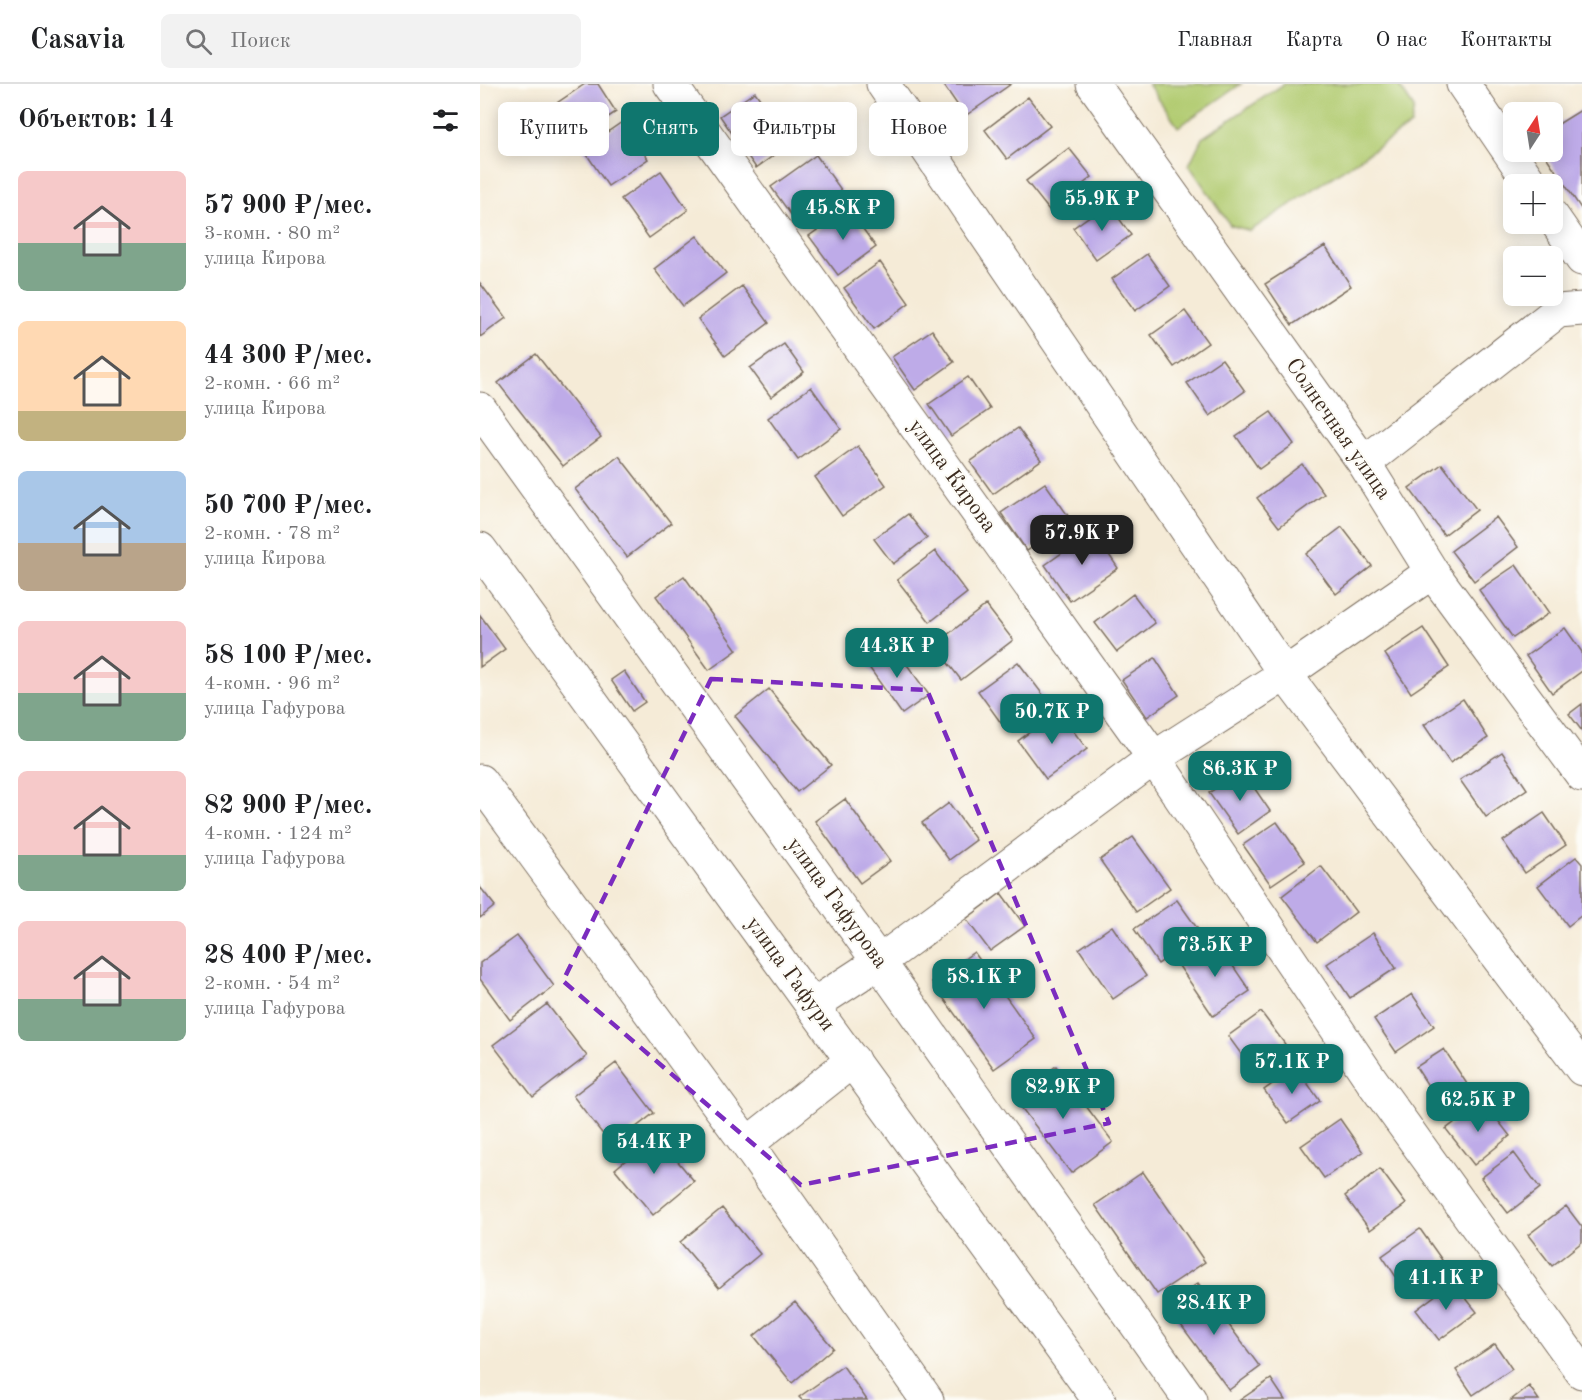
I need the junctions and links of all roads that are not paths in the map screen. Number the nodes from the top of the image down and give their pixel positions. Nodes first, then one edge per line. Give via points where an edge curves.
1 (670, 84) edge
2 (883, 84) edge
3 (1093, 84) edge
4 (1463, 84) edge
5 (1524, 174) edge
6 (1563, 232) edge
7 (1582, 259) edge
8 (1582, 309) edge
9 (480, 409) edge
10 (1364, 463) junction
11 (480, 549) edge
12 (1432, 572) junction
13 (1285, 674) junction
14 (1154, 758) junction
15 (1582, 775) edge
16 (480, 781) edge
17 (879, 962) junction
18 (813, 1005) junction
19 (853, 1060) junction
20 (1582, 1069) edge
21 (747, 1144) junction
22 (1582, 1372) edge
23 (927, 1400) edge
24 (1099, 1400) edge
25 (1190, 1400) edge

1 - 14 street, улица Кирова
2 - 13 street
3 - 10 street, Солнечная улица
4 - 5 street
6 - 7 street
8 - 10 street via 1558,311
9 - 17 street, улица Гафурова
10 - 12 street, Солнечная улица
11 - 18 street, улица Гафури
12 - 13 street
12 - 15 street, Солнечная улица
13 - 14 street
13 - 20 street
14 - 17 street
14 - 22 street, улица Кирова via 1372,1081
16 - 21 street
17 - 18 street
17 - 25 street, улица Гафурова
18 - 19 street, улица Гафури
19 - 21 street
19 - 24 street, улица Гафури
21 - 23 street

